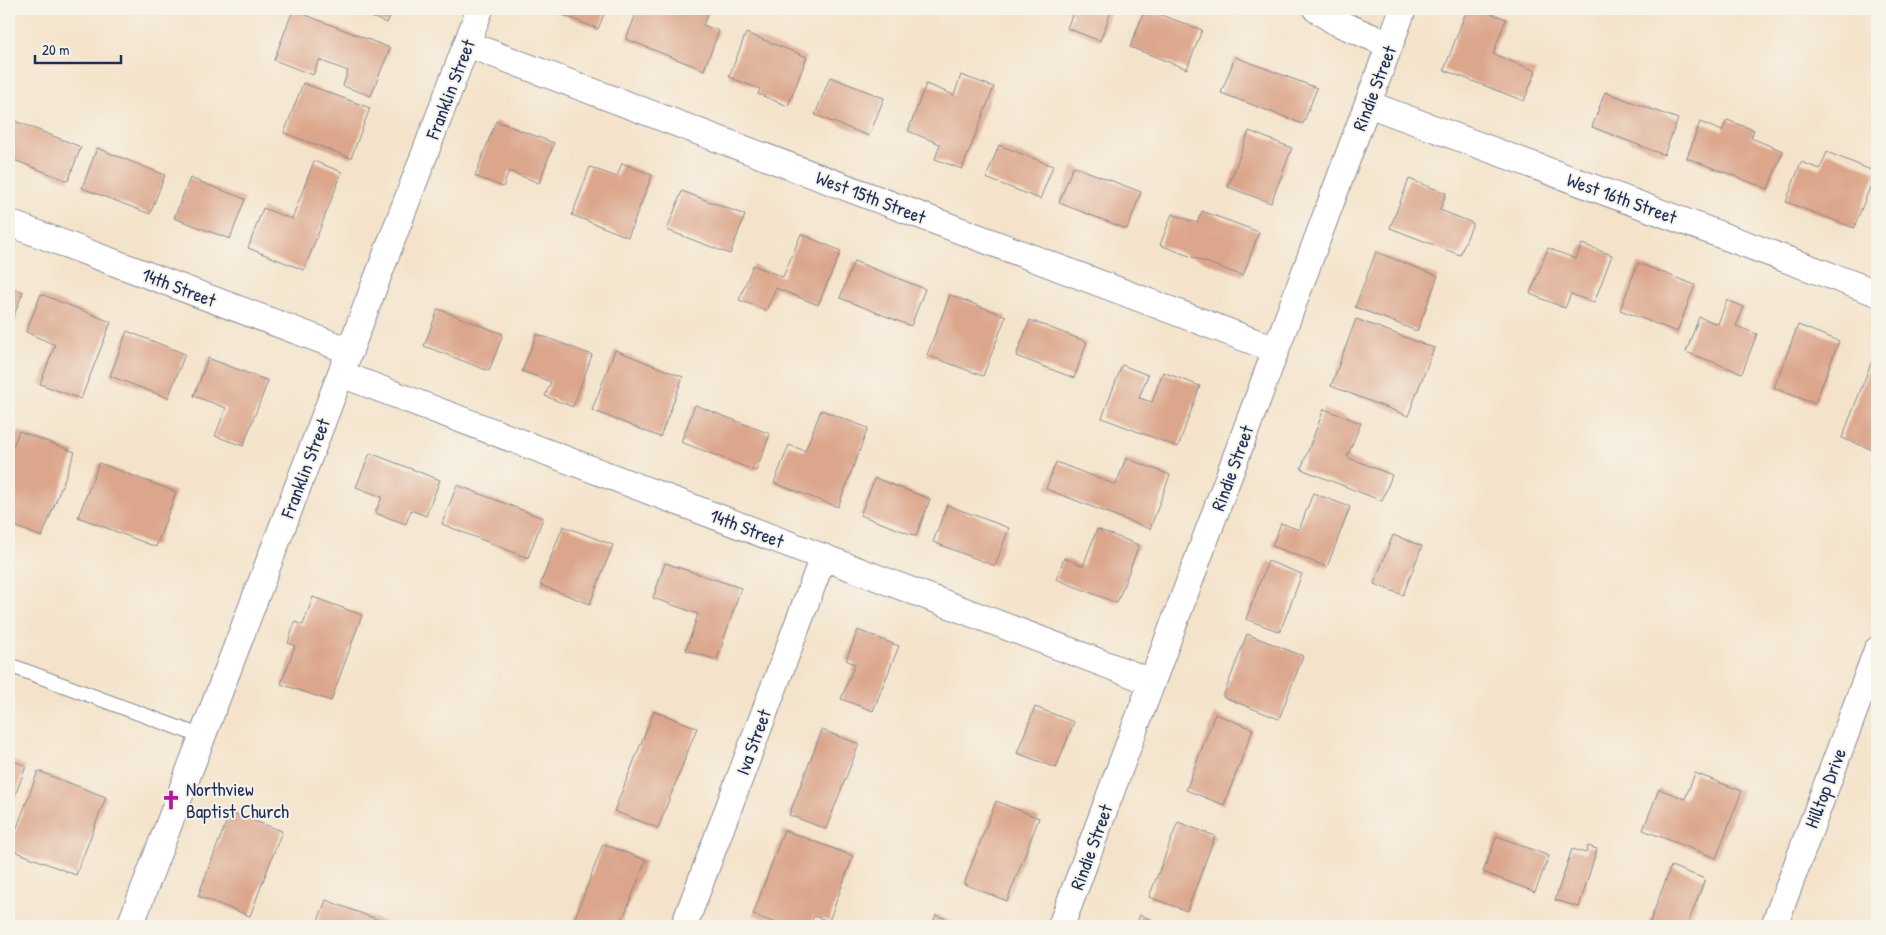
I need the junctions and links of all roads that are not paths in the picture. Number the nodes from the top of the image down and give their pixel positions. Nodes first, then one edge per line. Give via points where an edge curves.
1 (480, 9) edge
2 (1316, 9) edge
3 (1403, 9) edge
4 (467, 44) junction
5 (1390, 45) junction
6 (1368, 104) junction
7 (9, 223) edge
8 (1877, 292) edge
9 (1276, 350) junction
10 (346, 362) junction
11 (822, 557) junction
12 (1877, 650) edge
13 (9, 665) edge
14 (1152, 682) junction
15 (203, 737) junction
16 (130, 926) edge
17 (684, 926) edge
18 (1061, 926) edge
19 (1774, 926) edge

1 - 4 street, Franklin Street
2 - 5 street via 1336,22
3 - 5 street, Rindie Street
4 - 9 street, West 15th Street
4 - 10 street, Franklin Street
5 - 6 street, Rindie Street
6 - 8 street, West 16th Street
6 - 9 street, Rindie Street
7 - 10 street, 14th Street
9 - 14 street, Rindie Street
10 - 11 street, 14th Street
10 - 15 street, Franklin Street
11 - 14 street, 14th Street
11 - 17 street, Iva Street
12 - 19 street, Hilltop Drive
13 - 15 lane
14 - 18 street, Rindie Street
15 - 16 street, Franklin Street

